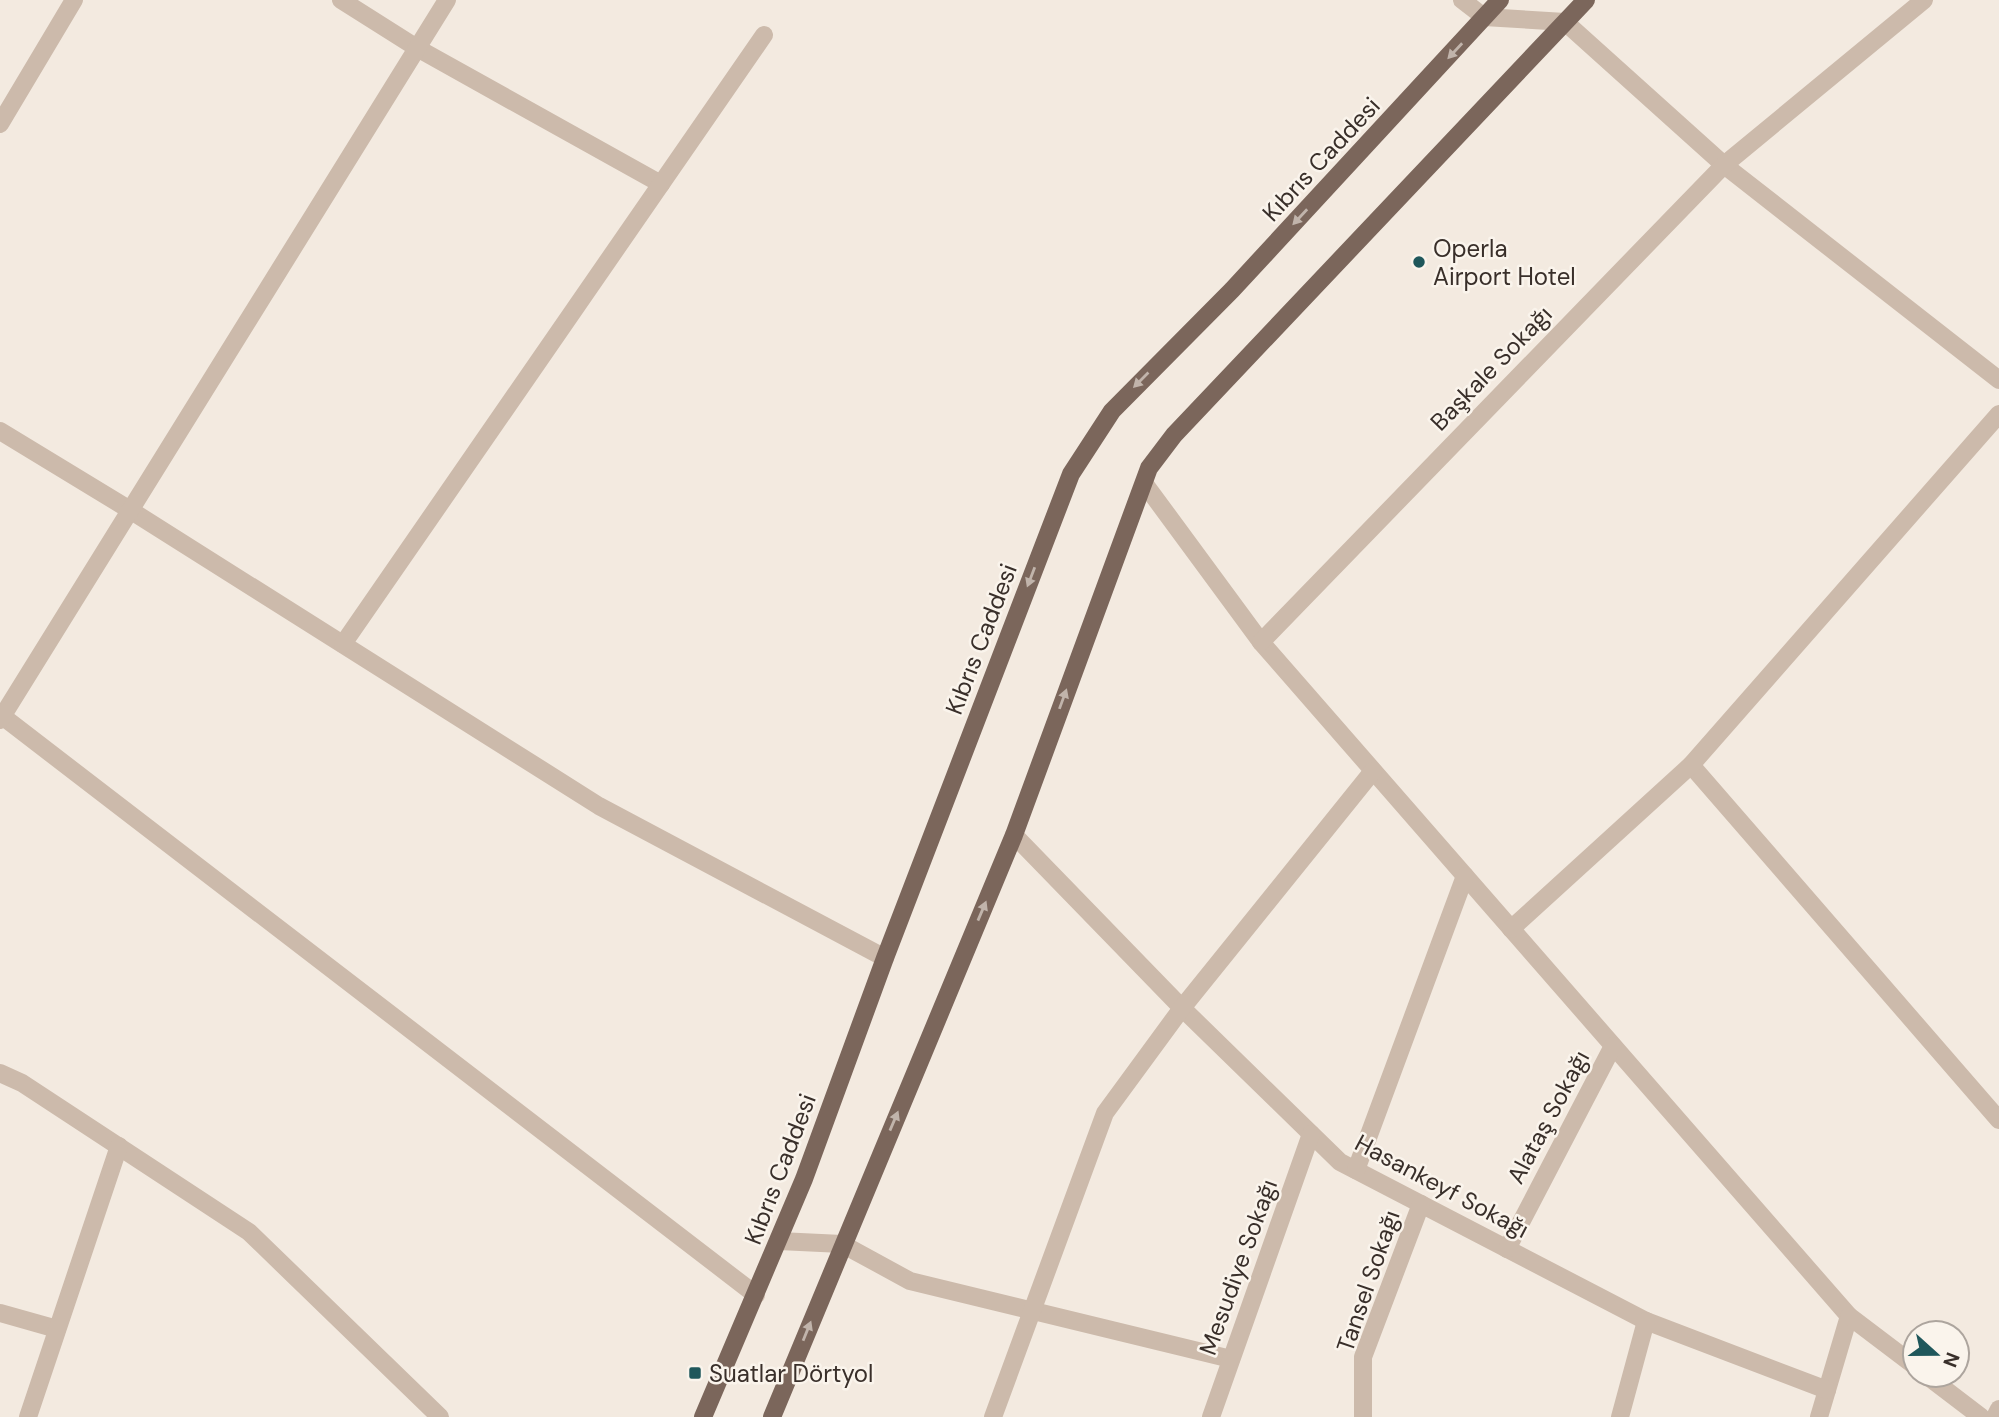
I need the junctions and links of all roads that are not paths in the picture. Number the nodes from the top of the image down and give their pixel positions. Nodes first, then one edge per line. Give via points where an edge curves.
1 (74, 0) edge
2 (341, 0) edge
3 (447, 0) edge
4 (1462, 0) edge
5 (1500, 0) edge
6 (1587, 0) edge
7 (1924, 0) edge
8 (1484, 17) junction
9 (1565, 22) junction
10 (764, 35) dead end
11 (417, 48) junction
12 (0, 124) edge
13 (1724, 165) junction
14 (662, 184) junction
15 (1999, 380) edge
16 (1999, 414) edge
17 (0, 431) edge
18 (1144, 483) junction
19 (130, 510) junction
20 (1261, 642) junction
21 (343, 644) junction
22 (1, 718) edge
23 (1691, 765) junction
24 (1373, 771) junction
25 (1014, 835) junction
26 (1465, 876) junction
27 (1511, 929) junction
28 (885, 958) junction
29 (1182, 1008) junction
30 (1614, 1046) junction
31 (0, 1073) edge
32 (1999, 1119) edge
33 (1311, 1134) junction
34 (119, 1146) junction
35 (1356, 1170) junction
36 (1422, 1204) junction
37 (779, 1241) junction
38 (842, 1244) junction
39 (1507, 1249) junction
40 (756, 1295) junction
41 (1033, 1308) junction
42 (0, 1313) edge
43 (1849, 1316) junction
44 (1646, 1321) junction
45 (57, 1329) junction
46 (1901, 1355) edge
47 (1231, 1359) junction
48 (1944, 1389) edge
49 (1827, 1390) junction
50 (1999, 1409) edge
51 (28, 1417) edge
52 (440, 1417) edge
53 (703, 1417) edge
54 (772, 1417) edge
55 (993, 1417) edge
56 (1211, 1417) edge
57 (1363, 1417) edge
58 (1620, 1417) edge
59 (1819, 1417) edge
60 (1980, 1417) edge
61 (1995, 1417) edge

1 - 12 street
2 - 11 street
3 - 11 street
4 - 8 street
5 - 8 main road, Kıbrıs Caddesi
6 - 9 main road
7 - 13 street, Başkale Sokağı
8 - 9 street
8 -> 28 main road, Kıbrıs Caddesi via 1232,290 1112,411 1092,438 1071,474
9 - 13 street
9 - 18 main road via 1174,435 1149,468
10 - 14 street
11 - 14 street
11 - 19 street
13 - 15 street
13 - 20 street, Başkale Sokağı
14 - 21 street
16 - 23 street
17 - 19 street
18 - 20 street
25 -> 18 main road
19 - 21 street
19 - 22 street
20 - 24 street
21 - 28 street via 599,806
22 - 40 street
23 - 27 street
23 - 32 street
24 - 26 street
24 - 29 street
25 - 29 street, Hasankeyf Sokağı
38 -> 25 main road
26 - 27 street
26 - 35 street
27 - 30 street
28 - 37 main road, Kıbrıs Caddesi
29 - 33 street, Hasankeyf Sokağı
29 - 41 street via 1105,1113
30 - 39 street, Alataş Sokağı
30 - 43 street
31 - 34 street via 23,1083
33 - 35 street, Hasankeyf Sokağı via 1340,1162
33 - 47 street, Mesudiye Sokağı
34 - 45 street
34 - 52 street via 250,1232
35 - 36 street, Hasankeyf Sokağı
36 - 39 street, Hasankeyf Sokağı
36 - 57 street, Tansel Sokağı via 1363,1357
37 - 38 street
37 - 40 main road, Kıbrıs Caddesi
38 - 41 street via 910,1281
54 -> 38 main road
39 - 44 street, Hasankeyf Sokağı
40 - 53 main road, Kıbrıs Caddesi
41 - 47 street
41 - 55 street
42 - 45 street
43 - 46 street
43 - 49 street
44 - 49 street, Hasankeyf Sokağı
44 - 58 street
45 - 51 street
47 - 56 street, Mesudiye Sokağı
48 - 60 street
49 - 59 street
50 - 61 street

